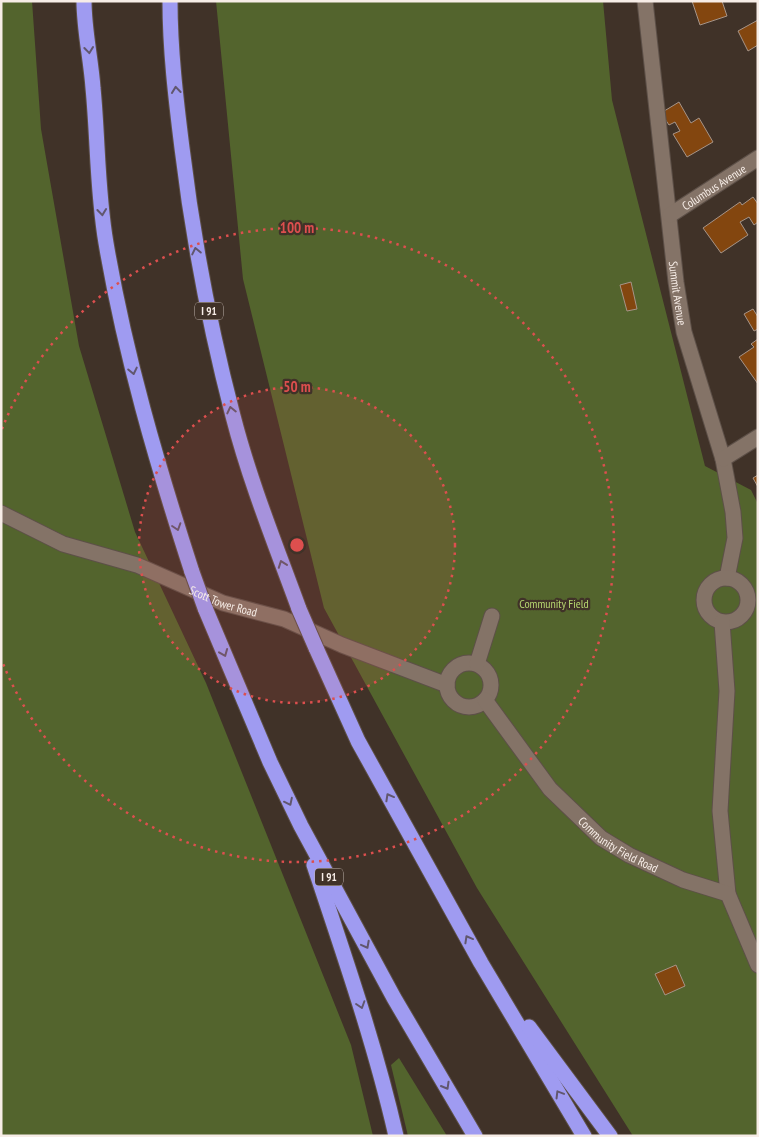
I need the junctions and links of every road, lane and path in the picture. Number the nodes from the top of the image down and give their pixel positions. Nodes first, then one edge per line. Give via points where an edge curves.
1 (84, 1) edge
2 (170, 1) edge
3 (645, 1) edge
4 (758, 158) edge
5 (670, 215) junction
6 (758, 437) edge
7 (724, 459) junction
8 (1, 513) edge
9 (727, 578) junction
10 (492, 616) dead end
11 (722, 622) junction
12 (477, 664) junction
13 (447, 685) junction
14 (484, 700) junction
15 (301, 826) junction
16 (728, 894) junction
17 (481, 963) junction
18 (758, 965) edge
19 (396, 1136) edge
20 (475, 1136) edge
21 (584, 1136) edge
22 (610, 1136) edge

1 -> 15 highway, I 91, bridge via 105,242 135,382 192,572 270,762
17 -> 2 highway, I 91, bridge via 358,741 299,610 233,417 192,233
3 - 5 street, Summit Avenue
4 - 5 street, Columbus Avenue
5 - 7 street, Summit Avenue via 684,332
6 - 7 street
7 - 9 street, Summit Avenue via 735,538
8 - 13 street, Scott Tower Road via 63,544 137,565 223,603 284,619
9 - 11 street via 718,579 705,593 707,612
9 - 11 street via 742,585 748,600 737,619
10 - 12 street
11 - 16 street via 727,691 720,811
12 - 13 street via 460,665 449,677
12 - 14 street via 489,676 491,684 490,693
13 - 14 street via 453,700 459,704 468,707
14 - 16 street, Community Field Road via 550,789 601,838 683,880
15 -> 19 highway via 364,1013
15 -> 20 highway, I 91 via 394,998
16 - 18 street
21 -> 17 highway, I 91
17 - 22 highway

